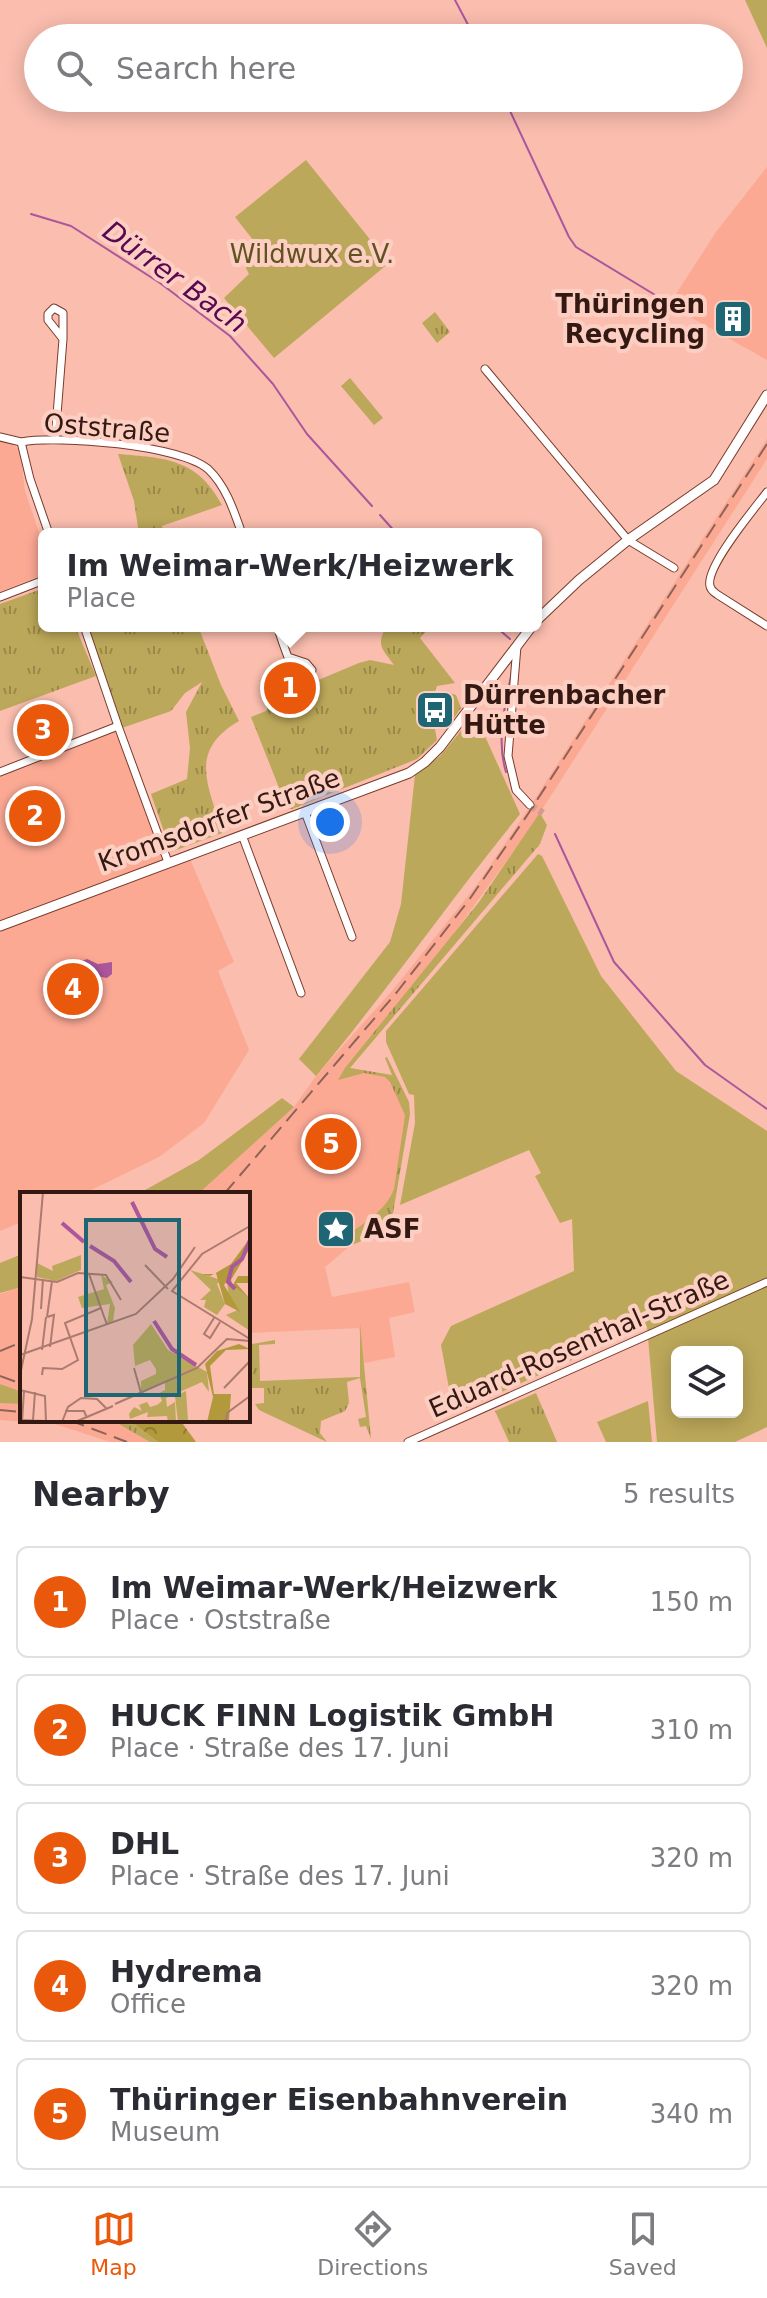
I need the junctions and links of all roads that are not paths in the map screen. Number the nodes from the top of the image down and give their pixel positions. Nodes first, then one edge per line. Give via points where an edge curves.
1 (63, 339) dead end
2 (485, 369) dead end
3 (767, 395) edge
4 (0, 437) edge
5 (55, 440) junction
6 (21, 442) junction
7 (767, 492) edge
8 (47, 528) edge
9 (240, 528) edge
10 (628, 540) junction
11 (674, 568) dead end
12 (38, 582) edge
13 (0, 597) edge
14 (542, 616) edge
15 (767, 626) edge
16 (86, 632) edge
17 (279, 632) edge
18 (528, 632) edge
19 (517, 646) junction
20 (288, 657) dead end
21 (118, 726) junction
22 (0, 772) edge
23 (530, 805) tunnel mouth
24 (305, 812) junction
25 (242, 835) junction
26 (168, 862) junction
27 (0, 926) edge
28 (352, 937) dead end
29 (301, 993) dead end
30 (767, 1282) edge
31 (408, 1442) edge

1 - 5 street
2 - 10 street
3 - 10 street via 714,480
4 - 6 street, Oststraße
5 - 6 street, Oststraße
5 - 9 street, Oststraße via 162,450 193,459 223,488
6 - 8 street
7 - 15 street via 736,532 709,585
10 - 11 street
10 - 14 street
12 - 13 street
16 - 21 street
17 - 20 street
18 - 19 street
19 - 23 street via 508,756 516,790
19 - 24 street, Kromsdorfer Straße via 425,762
21 - 22 street
21 - 26 street
24 - 25 street, Kromsdorfer Straße
24 - 28 street
25 - 26 street, Kromsdorfer Straße
25 - 29 street
26 - 27 street, Kromsdorfer Straße
30 - 31 street, Eduard-Rosenthal-Straße

